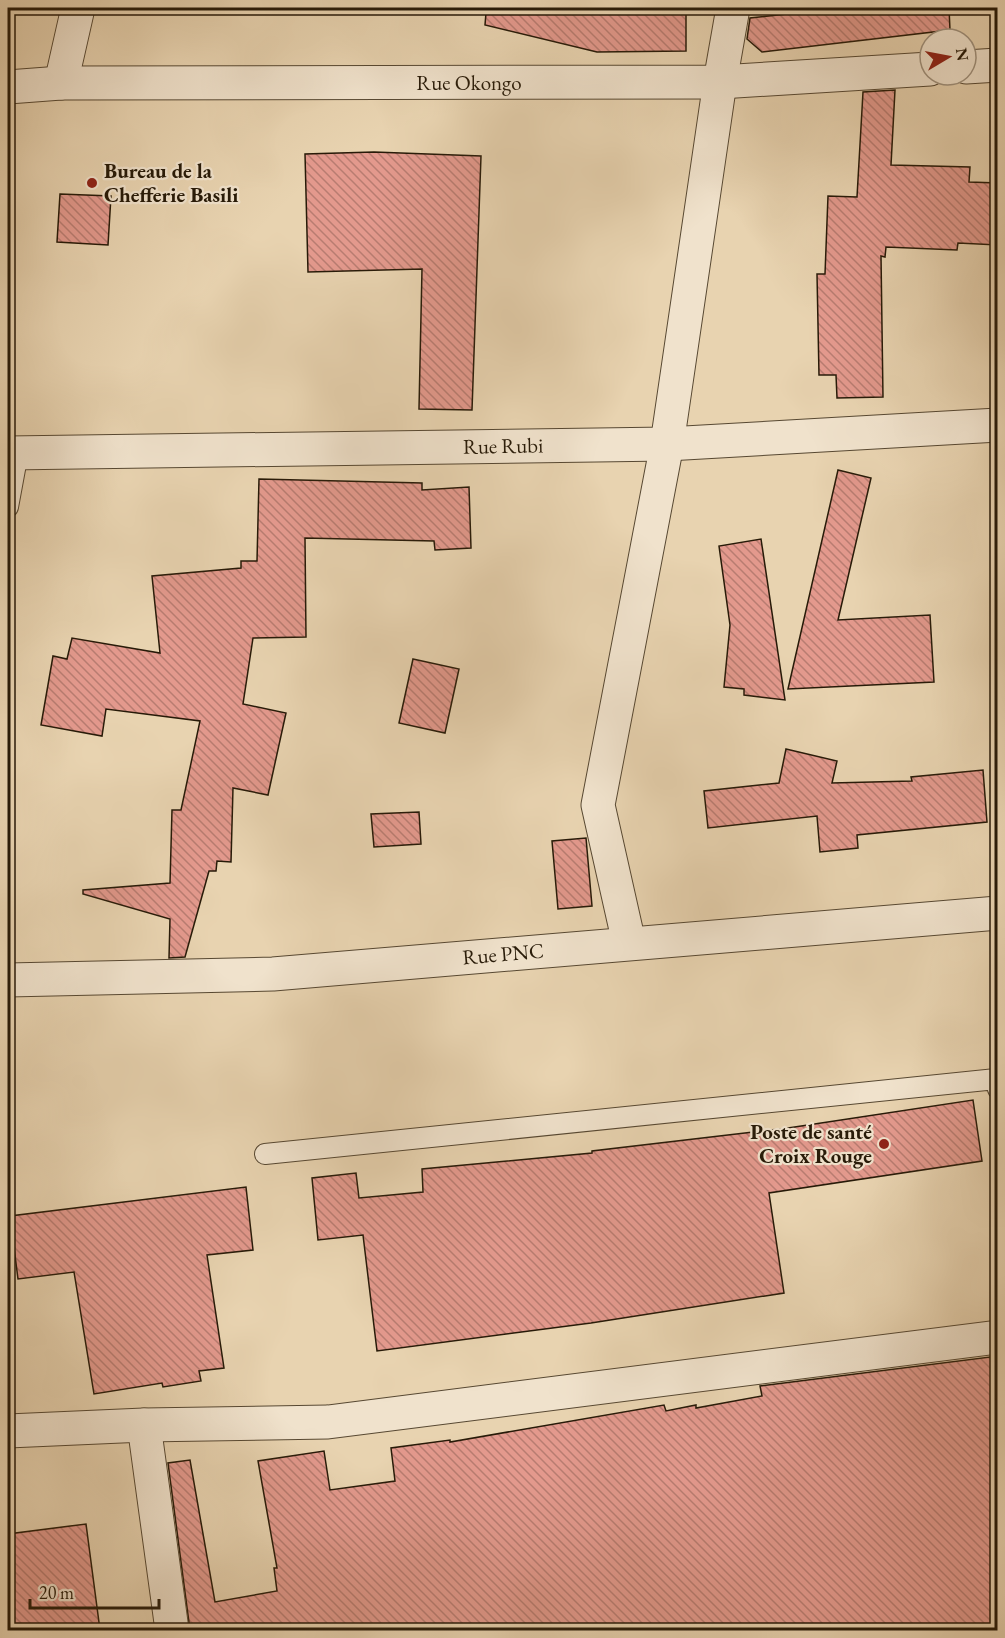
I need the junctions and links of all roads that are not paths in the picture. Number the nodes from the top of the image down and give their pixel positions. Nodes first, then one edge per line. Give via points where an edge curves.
1 (78, 8) edge
2 (733, 8) edge
3 (998, 65) edge
4 (978, 66) edge
5 (918, 70) edge
6 (720, 82) junction
7 (62, 83) junction
8 (8, 87) edge
9 (998, 425) edge
10 (667, 444) junction
11 (13, 453) edge
12 (8, 507) edge
13 (998, 913) edge
14 (629, 943) junction
15 (8, 981) edge
16 (998, 1089) edge
17 (265, 1154) dead end
18 (998, 1337) edge
19 (144, 1425) junction
20 (8, 1431) edge
21 (172, 1630) edge

1 - 7 street
2 - 6 street
3 - 4 street
5 - 6 street, Rue Okongo
6 - 7 street, Rue Okongo
6 - 10 street
7 - 8 street, Rue Okongo
9 - 10 street, Rue Rubi
10 - 11 street, Rue Rubi
10 - 14 street via 598,805
11 - 12 lane
13 - 14 street, Rue PNC
14 - 15 street, Rue PNC via 273,974
16 - 17 lane via 996,1079
18 - 19 street via 328,1422
19 - 20 street
19 - 21 street

